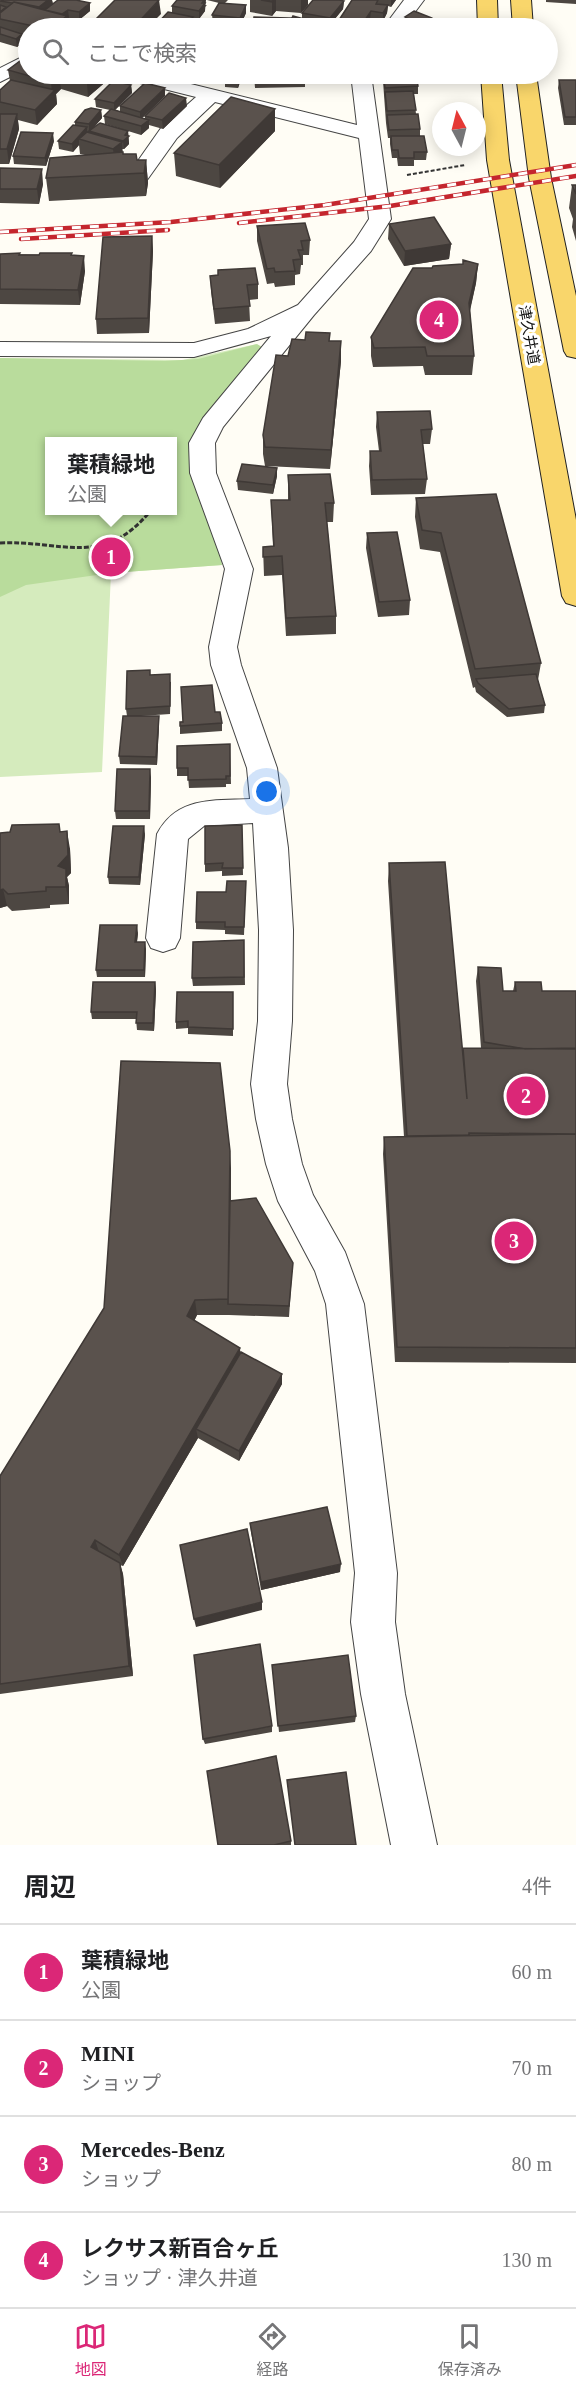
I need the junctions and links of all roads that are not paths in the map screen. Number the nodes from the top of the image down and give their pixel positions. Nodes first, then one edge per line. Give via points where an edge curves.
1 (414, 0) edge
2 (487, 0) edge
3 (521, 0) edge
4 (400, 18) edge
5 (488, 18) edge
6 (522, 18) edge
7 (18, 66) edge
8 (0, 76) edge
9 (185, 84) edge
10 (362, 84) edge
11 (491, 84) edge
12 (527, 84) edge
13 (211, 94) junction
14 (367, 134) junction
15 (139, 175) edge
16 (306, 310) junction
17 (0, 349) edge
18 (576, 351) edge
19 (576, 596) edge
20 (268, 810) junction
21 (163, 939) dead end
22 (414, 1845) edge

1 - 4 street
2 - 5 main road
3 - 6 main road
7 - 8 street
9 - 13 street
10 - 14 street
11 - 19 main road, 津久井道 via 498,160
12 - 18 main road via 536,156
13 - 14 street
13 - 15 street via 170,133
14 - 16 street via 380,219 363,246
16 - 17 street via 257,334 194,350
16 - 20 street via 212,424 202,443 203,472 239,569 223,647 225,665 262,768
20 - 21 street via 196,814 172,834
20 - 22 street via 276,930 275,1021 269,1084 284,1164 297,1201 333,1265 345,1304 376,1573 373,1622 383,1694

